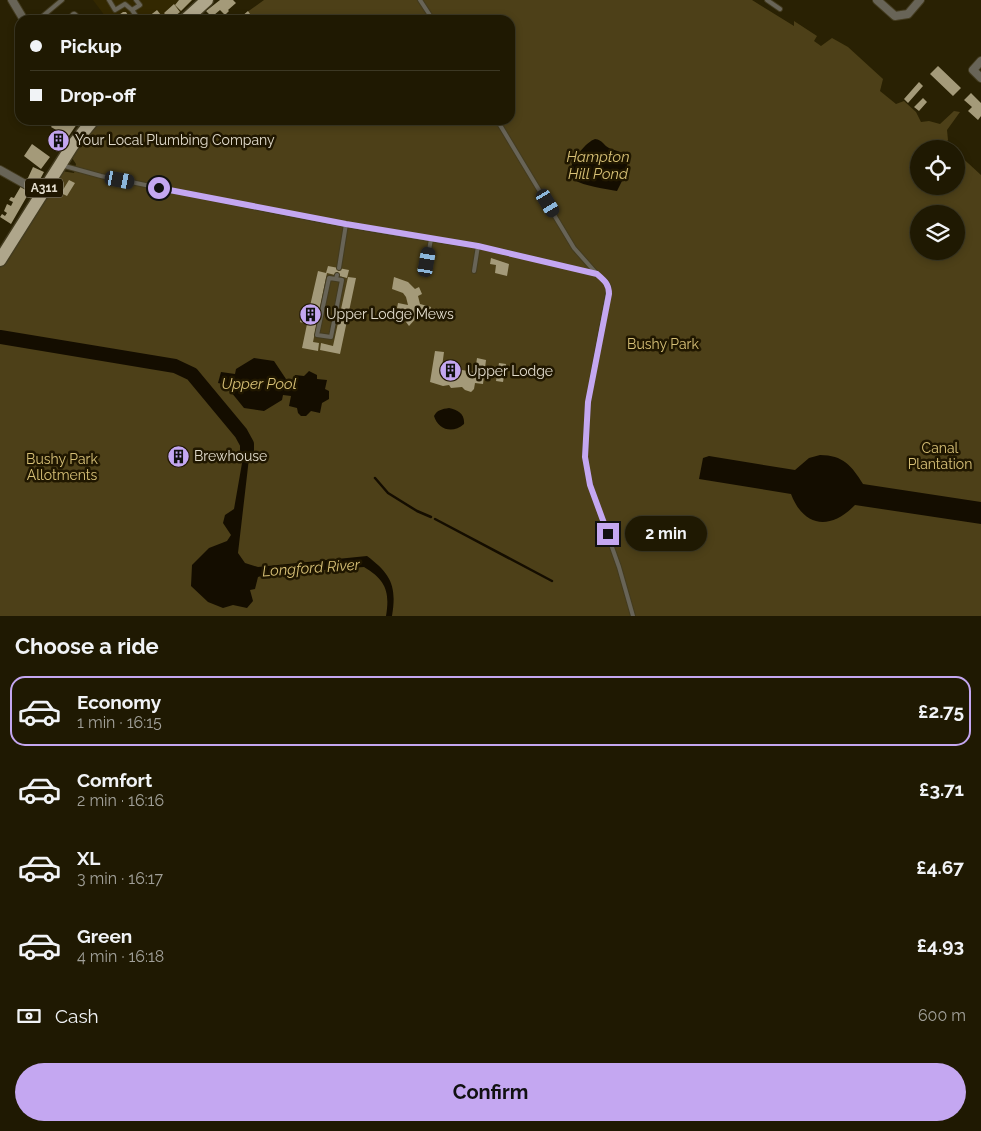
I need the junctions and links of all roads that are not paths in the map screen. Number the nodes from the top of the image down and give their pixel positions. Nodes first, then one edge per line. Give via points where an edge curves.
1 (12, 0) edge
2 (62, 0) edge
3 (108, 0) edge
4 (136, 0) edge
5 (207, 0) edge
6 (420, 0) edge
7 (767, 0) edge
8 (876, 0) edge
9 (920, 0) edge
10 (780, 9) dead end
11 (132, 10) junction
12 (21, 15) edge
13 (44, 15) edge
14 (136, 15) edge
15 (190, 15) edge
16 (430, 15) edge
17 (981, 61) edge
18 (981, 78) edge
19 (87, 125) edge
20 (500, 125) edge
21 (60, 165) junction
22 (0, 170) edge
23 (41, 193) junction
24 (346, 224) junction
25 (431, 239) junction
26 (478, 246) junction
27 (0, 260) edge
28 (427, 262) dead end
29 (339, 268) dead end
30 (474, 271) dead end
31 (597, 274) junction
32 (337, 277) joint
33 (633, 616) edge

1 - 12 street
2 - 13 lane
3 - 11 lane via 115,10 125,4
4 - 11 lane via 140,5
5 - 15 main road
6 - 16 lane
7 - 10 lane
8 - 9 street via 895,16 908,14
11 - 14 lane
17 - 18 street via 973,70
19 - 21 main road, A311
20 - 31 lane via 574,248
21 - 23 main road, A311
21 - 24 lane
22 - 23 street
23 - 27 main road, A311
24 - 25 lane
24 - 29 lane
25 - 26 lane
25 - 28 lane
26 - 30 lane
26 - 31 lane
31 - 33 lane via 606,282 609,294 588,402 585,457 590,485
32 - 32 lane via 342,280 331,338 316,335 329,278

